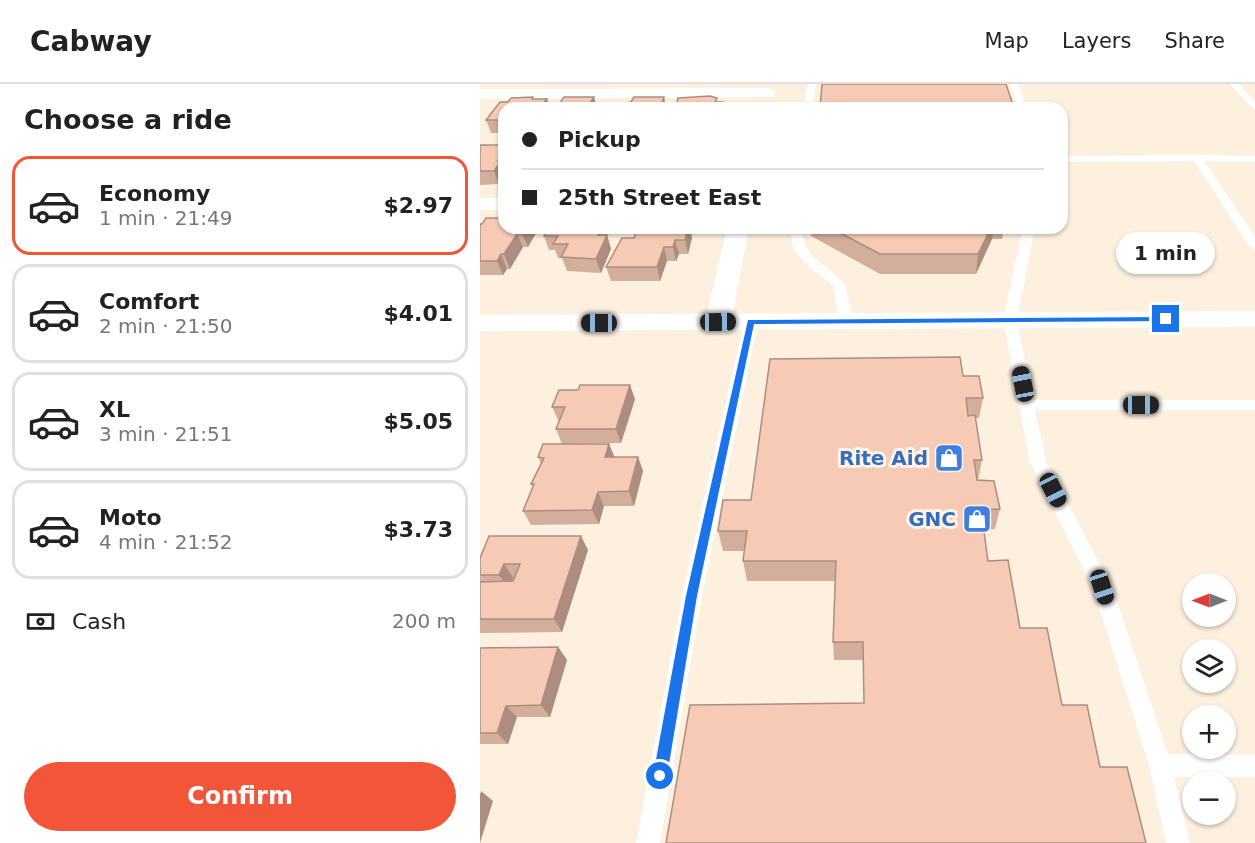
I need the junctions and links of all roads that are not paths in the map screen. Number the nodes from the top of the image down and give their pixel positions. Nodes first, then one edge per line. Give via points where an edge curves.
1 (812, 84) edge
2 (1014, 84) edge
3 (1234, 84) edge
4 (480, 94) edge
5 (767, 95) edge
6 (809, 102) edge
7 (1020, 102) edge
8 (1255, 108) edge
9 (1197, 158) junction
10 (1068, 159) edge
11 (1255, 159) edge
12 (480, 204) edge
13 (498, 204) edge
14 (737, 234) edge
15 (796, 234) edge
16 (1028, 234) edge
17 (1255, 246) edge
18 (1255, 319) edge
19 (1010, 320) junction
20 (846, 321) junction
21 (718, 322) junction
22 (751, 322) junction
23 (480, 323) edge
24 (1027, 405) junction
25 (1255, 405) edge
26 (1160, 765) junction
27 (1255, 766) edge
28 (648, 843) edge
29 (1178, 843) edge

1 - 6 lane
2 - 7 lane
3 - 8 lane
4 - 5 street
9 - 10 lane
9 - 11 lane
9 - 17 lane
12 - 13 street
14 - 21 street
15 - 20 lane via 797,246 839,284
16 - 19 lane
18 - 19 main road
19 - 20 main road
19 - 24 lane
20 - 22 main road
21 - 22 main road
21 - 23 main road
22 - 28 lane via 692,596
24 - 25 lane
24 - 26 lane via 1038,462 1102,587
26 - 27 lane
26 - 29 lane

